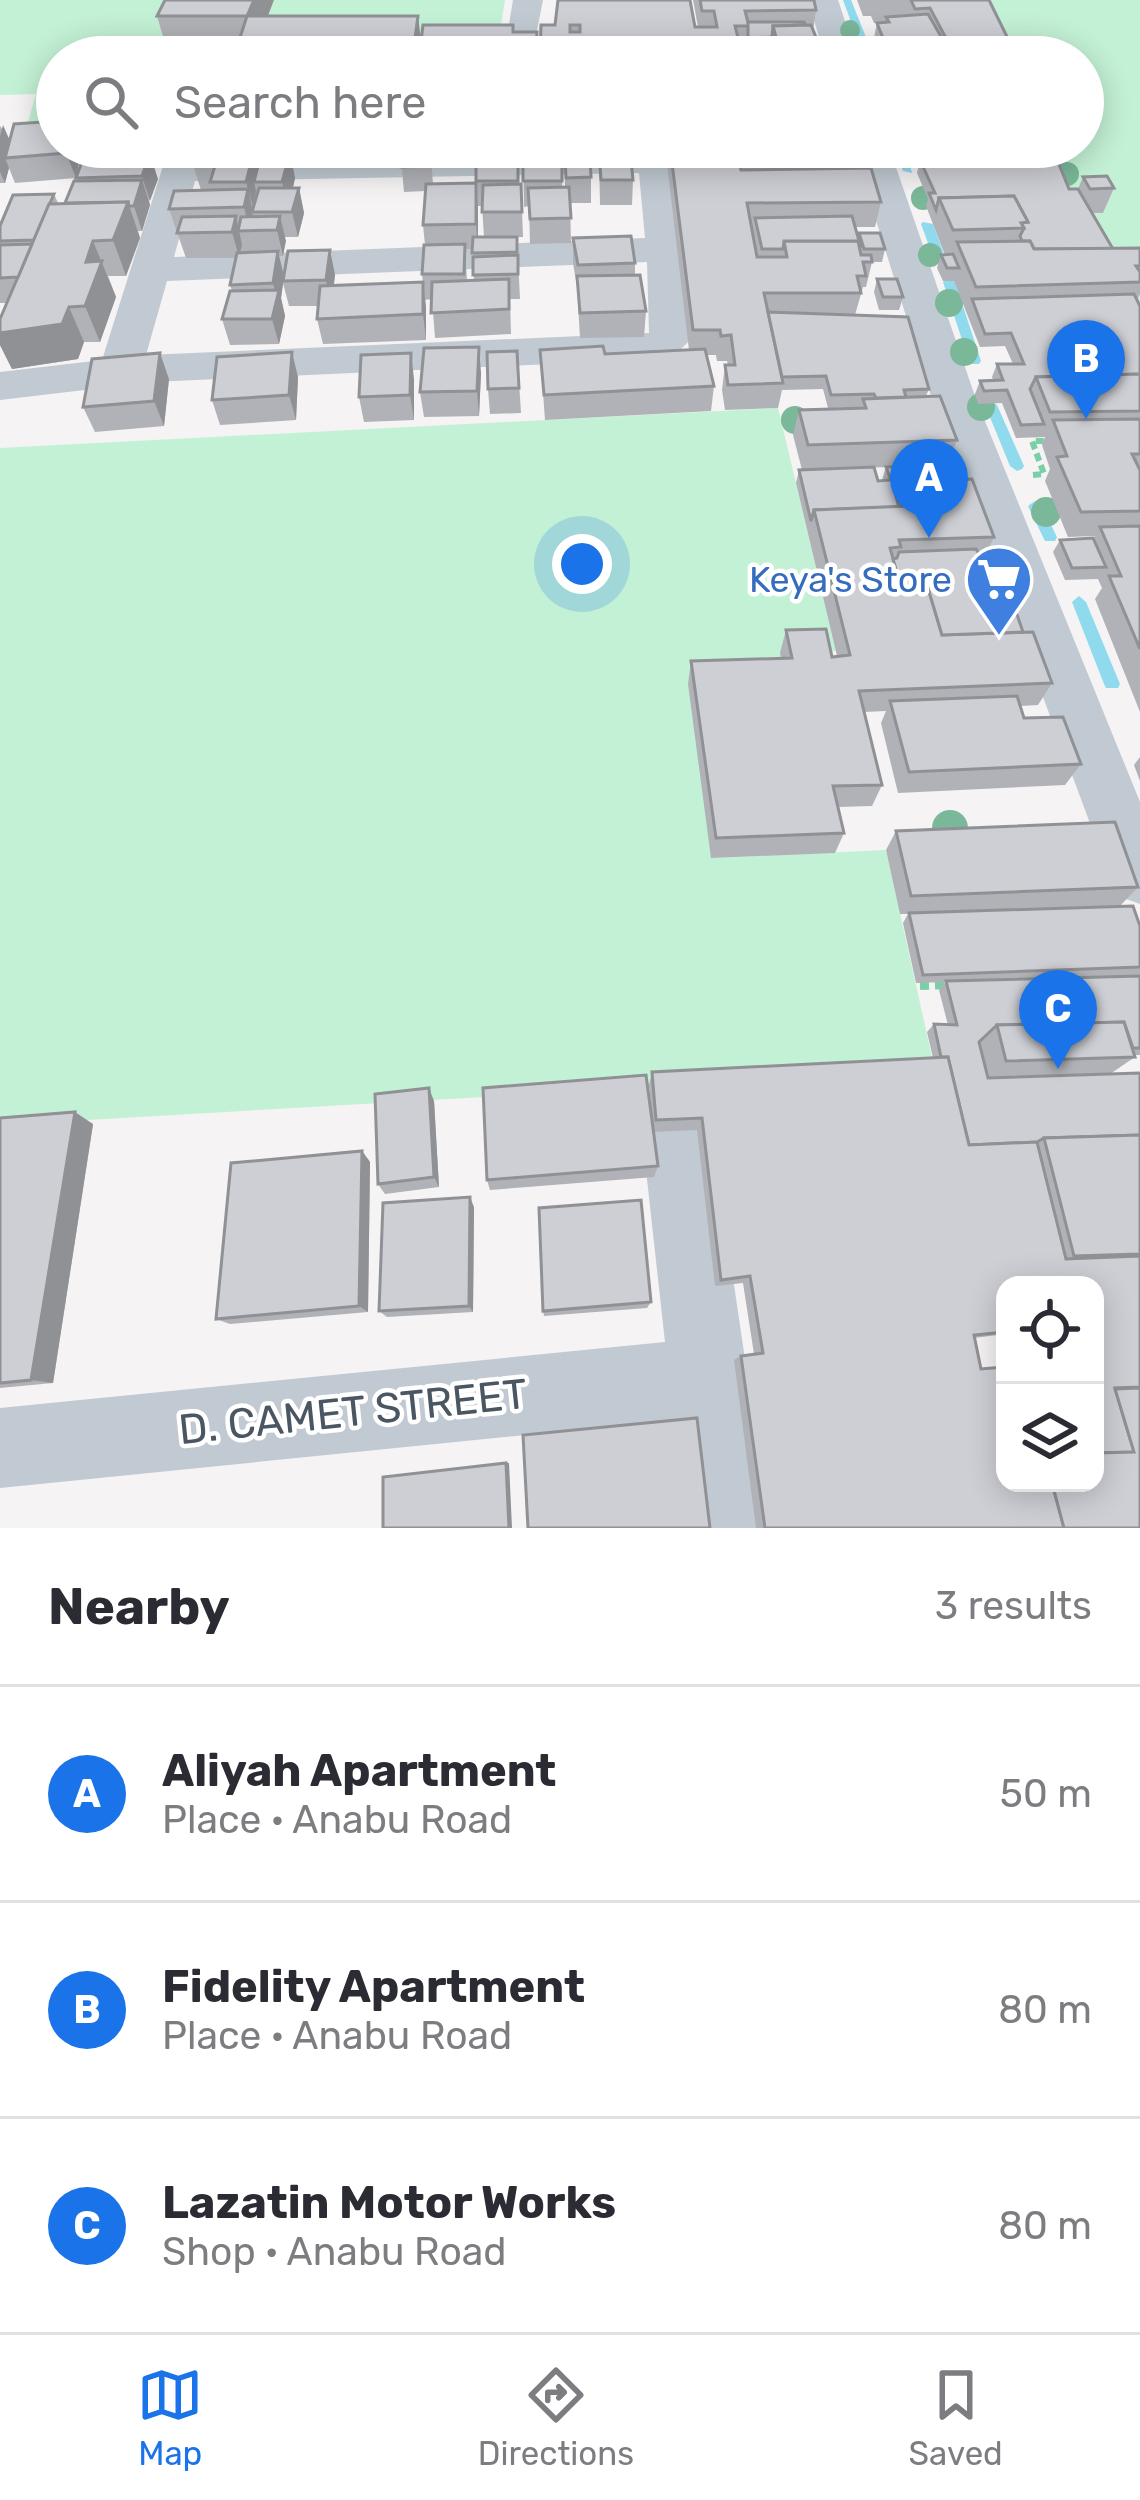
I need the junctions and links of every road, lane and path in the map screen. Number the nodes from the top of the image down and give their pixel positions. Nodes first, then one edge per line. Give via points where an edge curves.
1 (528, 0) edge
2 (824, 0) edge
3 (523, 36) edge
4 (835, 36) edge
5 (181, 168) edge
6 (657, 168) edge
7 (878, 168) edge
8 (666, 249) junction
9 (150, 270) junction
10 (120, 371) junction
11 (0, 386) edge
12 (1054, 441) edge
13 (984, 476) junction
14 (1140, 877) edge
15 (964, 985) edge
16 (920, 986) edge
17 (678, 1143) edge
18 (706, 1377) junction
19 (0, 1448) edge
20 (728, 1528) edge

1 - 3 street
2 - 4 street
5 - 9 street
6 - 8 street
7 - 13 street
8 - 9 street
8 - 10 street via 674,334 648,347
9 - 10 street
10 - 11 street
12 - 13 path via 1032,441 1044,474
13 - 14 street
15 - 16 path
17 - 18 street
18 - 19 street, D. CAMET STREET
18 - 20 street

